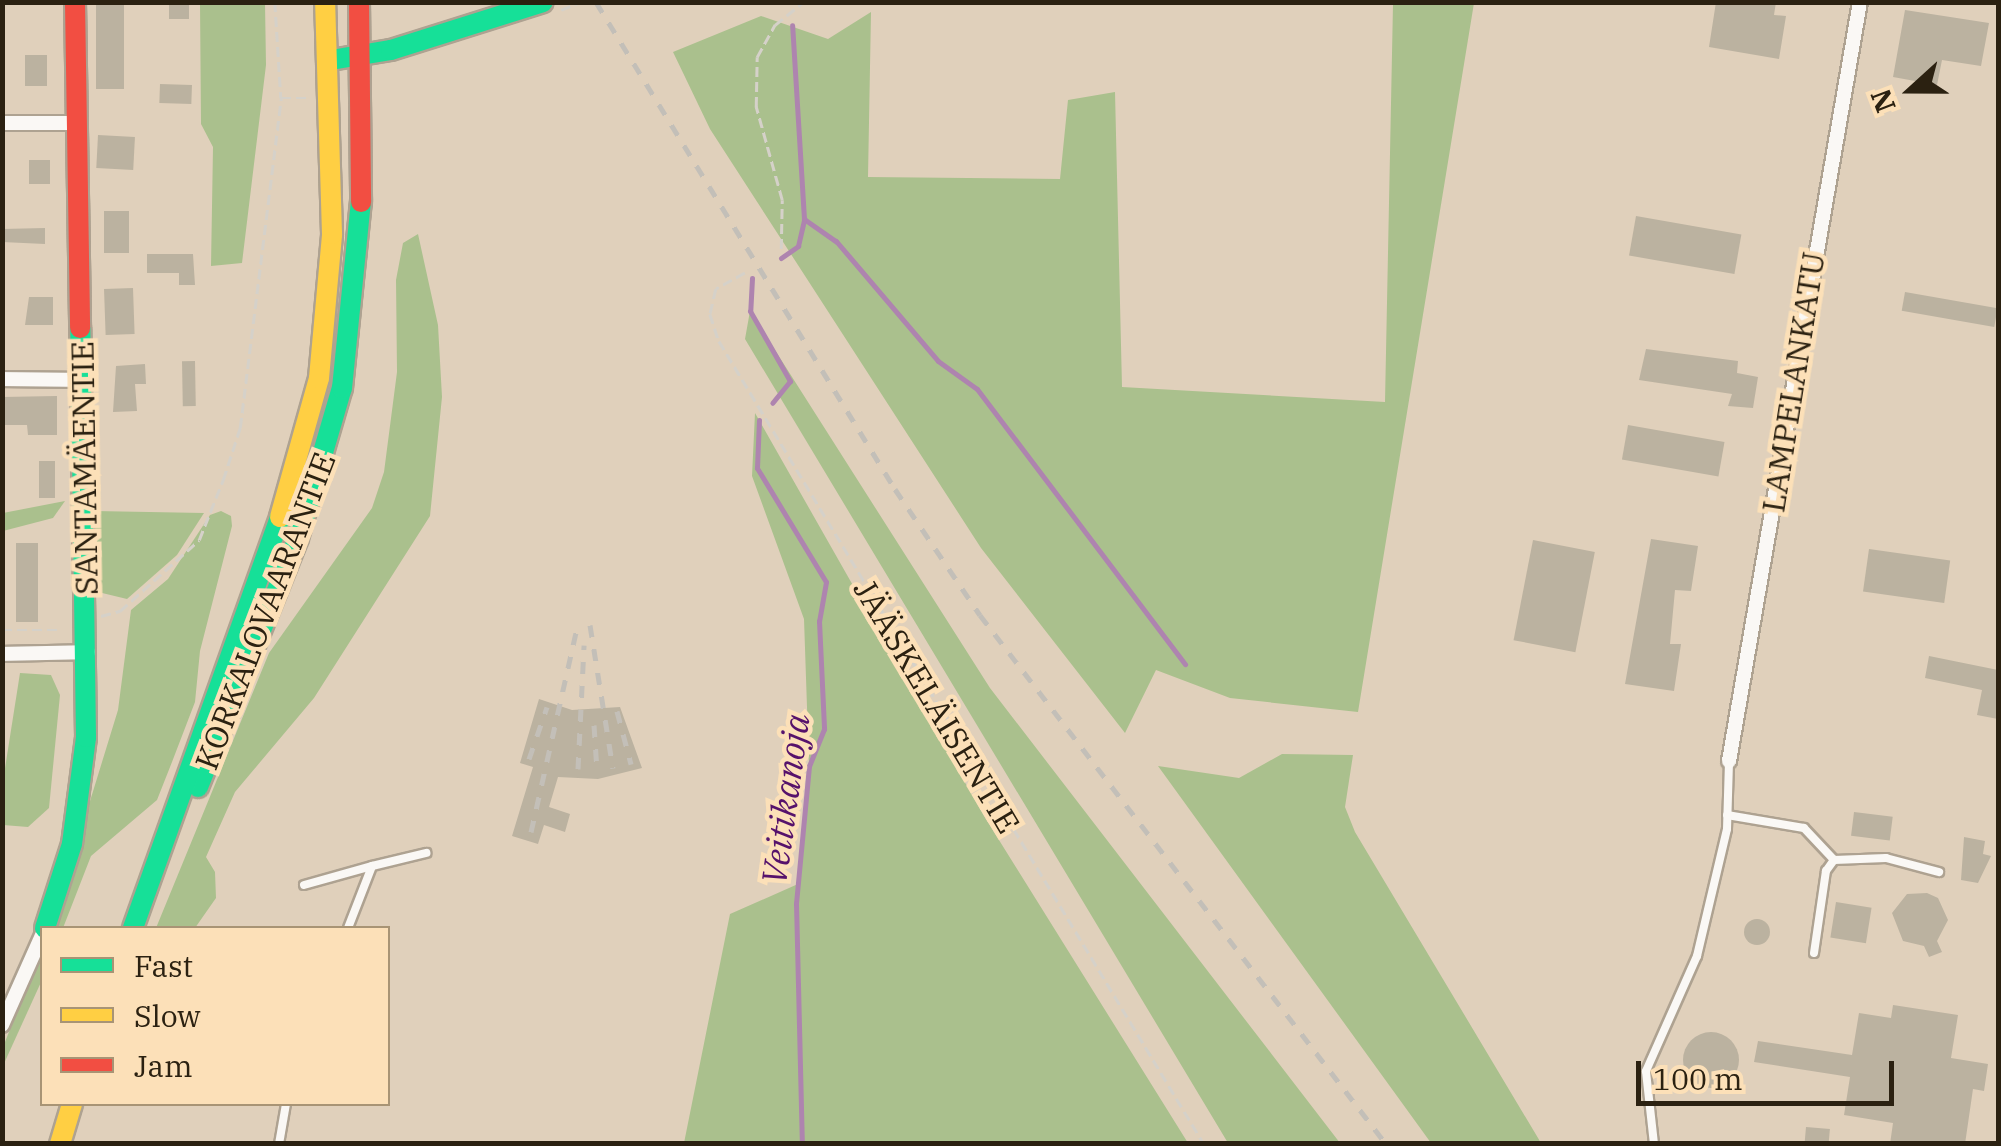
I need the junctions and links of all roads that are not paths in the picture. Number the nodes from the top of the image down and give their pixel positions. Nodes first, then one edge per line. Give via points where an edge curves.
1 (74, 2) edge
2 (325, 2) edge
3 (358, 2) edge
4 (543, 2) edge
5 (1860, 2) edge
6 (364, 56) junction
7 (331, 60) junction
8 (2, 123) edge
9 (77, 123) junction
10 (2, 378) edge
11 (82, 380) junction
12 (88, 652) junction
13 (2, 654) edge
14 (1730, 762) joint
15 (1727, 814) junction
16 (426, 852) dead end
17 (159, 858) junction
18 (1834, 860) junction
19 (372, 866) junction
20 (1939, 872) dead end
21 (304, 885) dead end
22 (46, 926) edge
23 (134, 926) edge
24 (349, 926) edge
25 (40, 941) edge
26 (1814, 954) dead end
27 (2, 1025) edge
28 (71, 1106) edge
29 (286, 1106) edge
30 (60, 1144) edge
31 (279, 1144) edge
32 (1654, 1144) edge

1 - 9 street, SANTAMÄENTIE
2 - 7 street, KORKALOVAARANTIE
3 - 6 street, KORKALOVAARANTIE
4 - 6 street
5 - 14 street, LAMPELANKATU
6 - 7 street
6 - 17 street, KORKALOVAARANTIE via 355,310 324,463 261,639 178,834
7 - 17 street, KORKALOVAARANTIE via 329,307 319,378 276,530
8 - 9 street
9 - 11 street, SANTAMÄENTIE
10 - 11 street
11 - 12 street, SANTAMÄENTIE
12 - 13 street
12 - 22 street, SANTAMÄENTIE via 72,844
14 - 15 lane
15 - 18 lane via 1804,828
15 - 32 lane via 1698,956 1646,1071
16 - 19 lane
17 - 23 street, KORKALOVAARANTIE
18 - 20 lane via 1886,858
18 - 26 lane via 1826,871
19 - 21 lane
19 - 24 lane
25 - 27 street, SANTAMÄENTIE
28 - 30 street
29 - 31 lane

